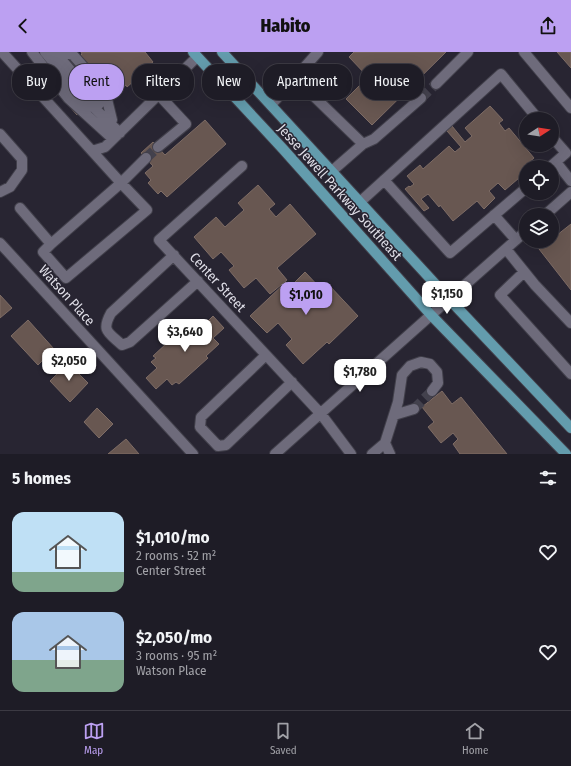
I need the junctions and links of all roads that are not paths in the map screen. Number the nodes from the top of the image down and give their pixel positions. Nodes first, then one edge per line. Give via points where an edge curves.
1 (2, 52) edge
2 (32, 52) edge
3 (39, 52) edge
4 (45, 52) edge
5 (55, 52) edge
6 (59, 52) edge
7 (222, 52) edge
8 (318, 52) edge
9 (468, 52) edge
10 (528, 53) edge
11 (195, 54) edge
12 (186, 64) edge
13 (307, 64) edge
14 (436, 84) tunnel mouth
15 (154, 100) edge
16 (164, 100) edge
17 (275, 100) edge
18 (318, 100) edge
19 (419, 100) tunnel mouth
20 (271, 105) junction
21 (570, 105) edge
22 (532, 112) edge
23 (110, 117) junction
24 (0, 134) edge
25 (118, 135) junction
26 (363, 144) junction
27 (559, 146) edge
28 (158, 147) tunnel mouth
29 (92, 151) junction
30 (146, 158) tunnel mouth
31 (559, 160) edge
32 (242, 166) dead end
33 (559, 170) edge
34 (332, 171) junction
35 (384, 180) junction
36 (571, 181) edge
37 (121, 183) junction
38 (0, 192) edge
39 (571, 192) edge
40 (519, 194) edge
41 (360, 202) junction
42 (20, 208) dead end
43 (553, 208) edge
44 (494, 215) junction
45 (519, 237) edge
46 (516, 240) junction
47 (0, 243) edge
48 (51, 244) junction
49 (506, 249) junction
50 (174, 255) junction
51 (524, 272) junction
52 (198, 281) junction
53 (449, 299) junction
54 (431, 315) junction
55 (571, 323) edge
56 (266, 355) junction
57 (571, 374) edge
58 (292, 382) junction
59 (432, 391) tunnel mouth
60 (414, 409) tunnel mouth
61 (321, 414) junction
62 (394, 415) junction
63 (567, 419) edge
64 (571, 428) edge
65 (385, 443) junction
66 (193, 454) edge
67 (275, 454) edge
68 (351, 454) edge
69 (372, 454) edge
70 (390, 454) edge
71 (566, 454) edge

1 - 29 street
2 - 25 street via 68,98
3 - 25 street via 86,107
4 - 25 street
5 - 23 street
6 - 23 street via 89,80 100,95
7 - 20 main road, Jesse Jewell Parkway Southeast
8 - 13 street
9 - 14 street
10 - 21 street
11 - 12 street
11 - 54 main road, Jesse Jewell Parkway Southeast
15 - 25 street
16 - 28 street via 186,124
17 - 20 street
18 - 26 street
19 - 26 street via 374,139
20 - 34 main road, Jesse Jewell Parkway Southeast
22 - 35 street via 501,74
23 - 25 street
24 - 38 street via 22,159 22,170 10,187
25 - 29 street via 105,147
26 - 34 street
27 - 31 street via 566,154
29 - 37 street
30 - 37 street
32 - 50 street, Center Street via 159,240
33 - 36 street
34 - 41 main road, Jesse Jewell Parkway Southeast
35 - 41 street
35 - 44 street via 450,253
37 - 48 street
37 - 48 street via 147,210 66,278 43,252
39 - 43 street
40 - 44 street
41 - 53 main road, Jesse Jewell Parkway Southeast
42 - 48 street
44 - 46 street
45 - 46 street
46 - 49 street
47 - 66 street, Watson Place
49 - 51 street
49 - 53 street
50 - 52 street, Center Street
50 - 52 street via 111,313 106,322 106,330 122,345 130,342
51 - 55 street
51 - 57 street via 500,295
52 - 56 street, Center Street
53 - 54 street
53 - 63 main road, Jesse Jewell Parkway Southeast
54 - 61 street
54 - 71 main road, Jesse Jewell Parkway Southeast
56 - 58 street, Center Street
56 - 58 street via 201,417 200,427 218,446 226,445
58 - 61 street, Center Street
59 - 62 street via 438,383 438,372 430,364 421,362 410,366 402,375
60 - 62 street
61 - 67 street
61 - 68 street, Center Street
62 - 65 street
63 - 64 main road, Jesse Jewell Parkway Southeast
65 - 69 street
65 - 70 street

